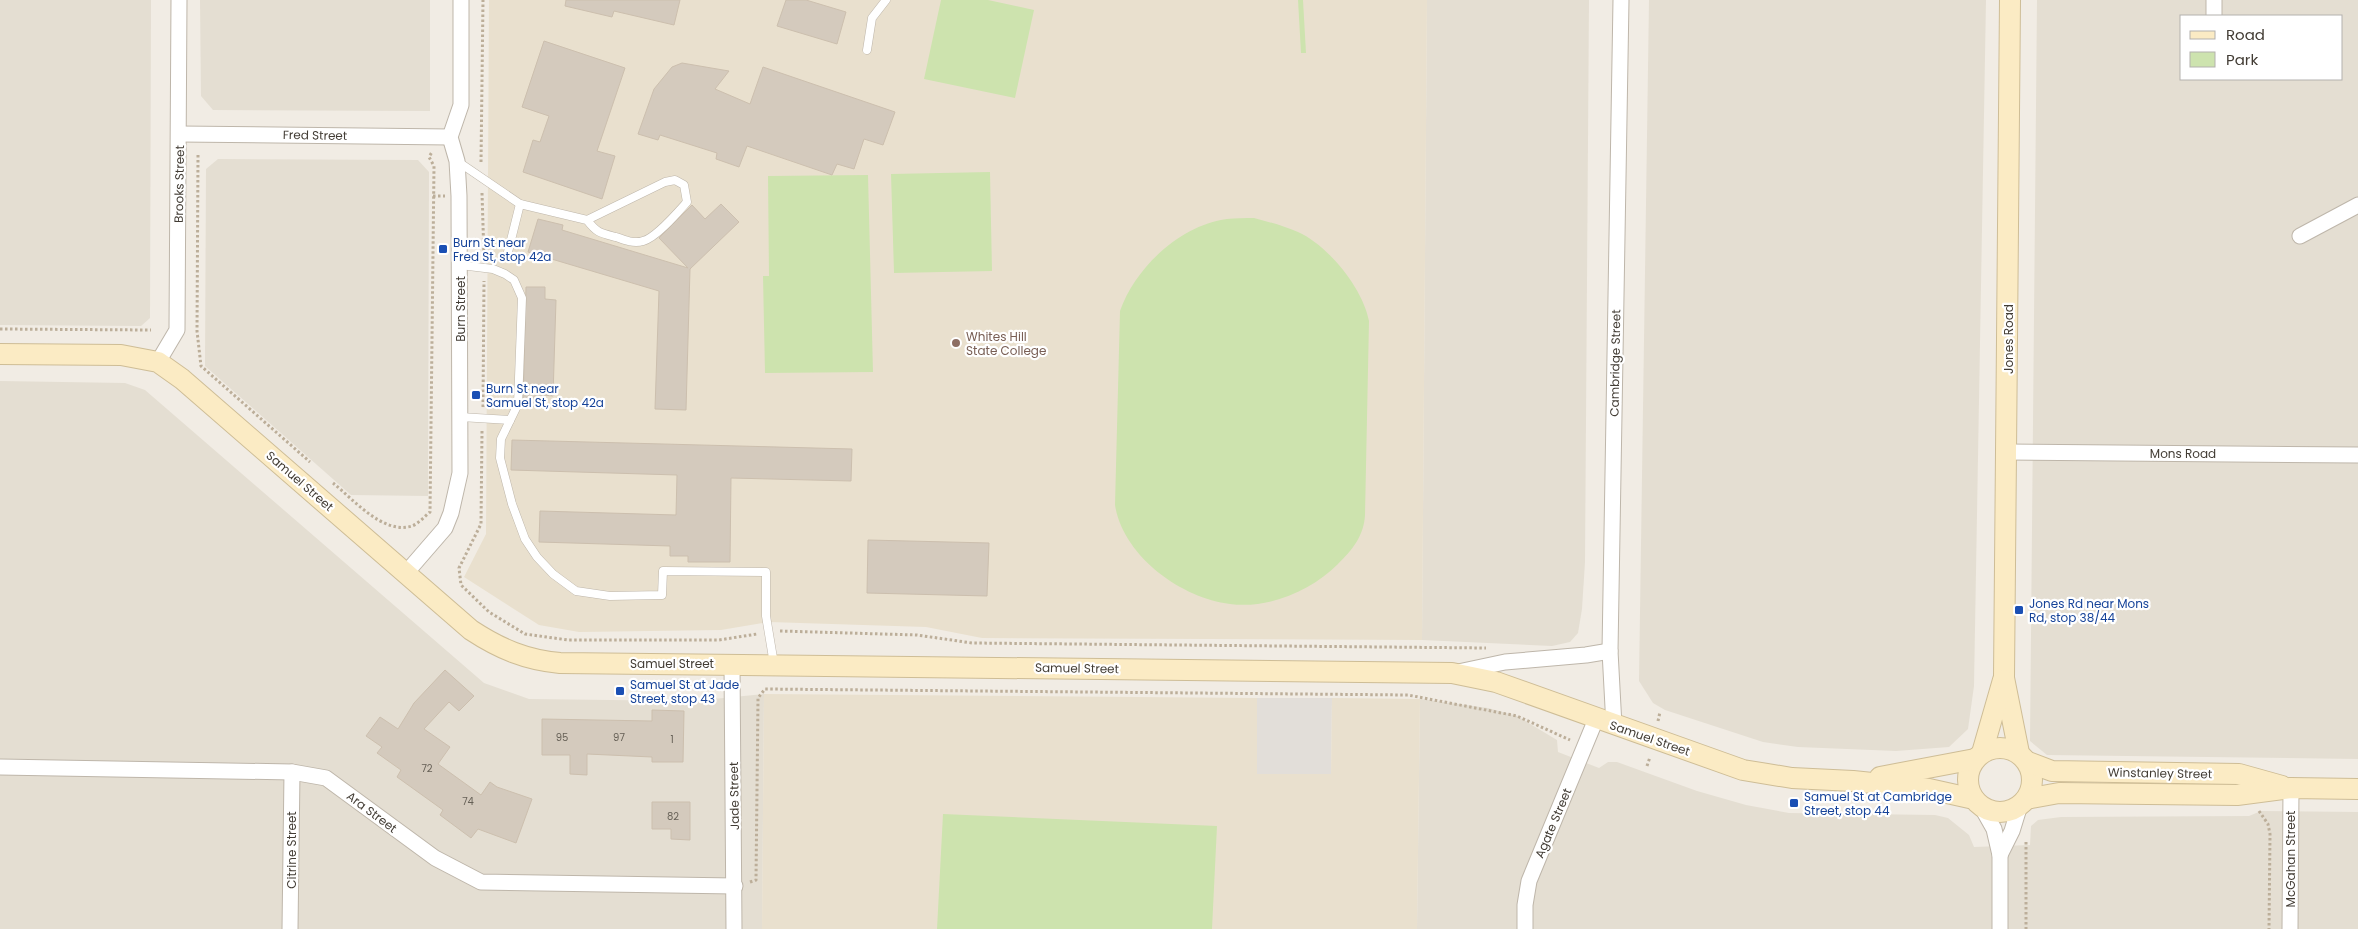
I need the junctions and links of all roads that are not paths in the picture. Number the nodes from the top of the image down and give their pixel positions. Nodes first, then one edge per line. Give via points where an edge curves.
1 (178, 0) edge
2 (461, 0) edge
3 (886, 0) edge
4 (1621, 0) edge
5 (2010, 0) edge
6 (2214, 0) edge
7 (2214, 15) edge
8 (867, 50) dead end
9 (179, 134) junction
10 (450, 137) junction
11 (458, 161) junction
12 (520, 204) junction
13 (2358, 205) edge
14 (587, 220) junction
15 (2300, 236) dead end
16 (508, 252) dead end
17 (460, 265) junction
18 (0, 354) edge
19 (158, 362) junction
20 (460, 417) junction
21 (510, 420) junction
22 (2007, 452) junction
23 (2358, 455) edge
24 (406, 573) junction
25 (1610, 651) junction
26 (732, 664) junction
27 (774, 664) junction
28 (1452, 673) junction
29 (2004, 678) junction
30 (1605, 722) junction
31 (1978, 756) junction
32 (2023, 757) junction
33 (0, 767) edge
34 (292, 772) junction
35 (1853, 781) junction
36 (2291, 788) junction
37 (2358, 789) edge
38 (1977, 802) junction
39 (2023, 802) junction
40 (2000, 855) junction
41 (735, 886) junction
42 (290, 929) edge
43 (734, 929) edge
44 (1524, 929) edge
45 (2000, 929) edge
46 (2290, 929) edge

1 - 9 street, Brooks Street
2 - 10 street via 461,105
3 - 8 lane via 872,18
4 - 25 street, Cambridge Street
5 - 22 street, Jones Road
6 - 7 street
9 - 10 street, Fred Street
9 - 19 street, Brooks Street via 177,330
10 - 11 street, Burn Street
11 - 12 lane
11 - 17 street, Burn Street
12 - 14 lane
12 - 16 lane
13 - 15 street
14 - 14 lane via 665,182 675,180 684,185 687,194 687,202 681,209 644,241 629,241 597,233
17 - 20 street, Burn Street
17 - 21 lane via 494,269 514,280 522,298 518,404
18 - 19 street, Samuel Street via 121,355
19 - 24 street, Samuel Street via 182,379
20 - 21 lane
20 - 24 street, Burn Street via 460,474 451,513 445,528
21 - 27 lane via 501,438 502,469 525,539 553,574 576,591 610,596 662,595 663,571 766,572 766,616
22 - 23 street, Mons Road
22 - 29 street, Jones Road
24 - 26 street, Samuel Street via 471,630 505,650 527,658 560,663
25 - 28 street, Samuel Street via 1505,662
25 - 30 street, Cambridge Street
26 - 27 street, Samuel Street
26 - 41 street, Jade Street
27 - 28 street, Samuel Street
28 - 30 street, Samuel Street via 1496,682
29 - 31 street, Jones Road
29 - 32 street, Jones Road
30 - 35 street, Samuel Street via 1743,770 1792,778
30 - 44 street, Agate Street via 1529,881
31 - 32 street via 2000,747
31 - 35 street, Samuel Street via 1941,767
31 - 38 street via 1970,768 1968,779
32 - 36 street, Winstanley Street via 2052,771 2239,774
32 - 39 street via 2033,781
33 - 34 street, Ara Street
34 - 41 street, Ara Street via 326,778 434,858 481,882
34 - 42 street, Citrine Street
35 - 38 street, Samuel Street via 1929,789
36 - 37 street, Winstanley Street
36 - 39 street, Winstanley Street via 2237,794 2059,792
36 - 46 street, McGahan Street
38 - 39 street via 1994,812 2008,811
38 - 40 street via 1994,829
39 - 40 street
40 - 45 street
41 - 43 street, Jade Street

